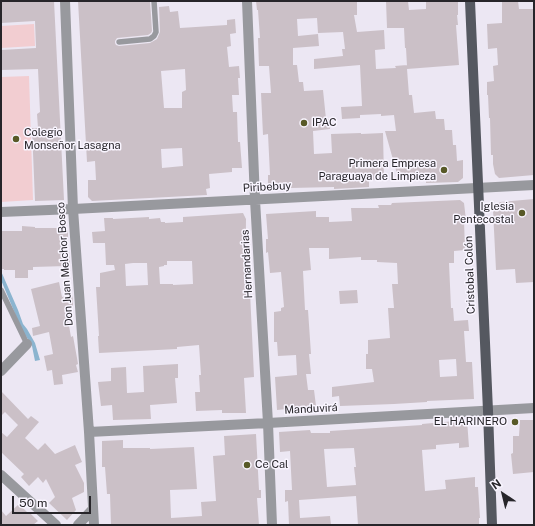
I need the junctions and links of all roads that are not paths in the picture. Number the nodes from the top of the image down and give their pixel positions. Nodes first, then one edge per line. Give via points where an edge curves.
1 (65, 1) edge
2 (154, 1) edge
3 (247, 1) edge
4 (470, 1) edge
5 (119, 42) dead end
6 (534, 185) edge
7 (478, 188) junction
8 (255, 200) junction
9 (73, 209) junction
10 (1, 212) edge
11 (1, 290) edge
12 (27, 344) joint
13 (1, 371) edge
14 (534, 408) edge
15 (488, 411) junction
16 (268, 423) junction
17 (89, 432) junction
18 (1, 475) edge
19 (93, 509) junction
20 (56, 525) edge
21 (78, 525) edge
22 (94, 525) edge
23 (272, 525) edge
24 (492, 525) edge

1 - 9 street, Don Juan Melchor Bosco
2 - 5 lane via 154,36 150,39
3 - 8 street, Hernandarias
4 - 7 main road, Cristobal Colón
6 - 7 street, Piribebuy
7 - 8 street, Piribebuy
7 - 15 main road, Cristobal Colón
8 - 9 street, Piribebuy
8 - 16 street, Hernandarias
9 - 10 street, Piribebuy
9 - 17 street, Don Juan Melchor Bosco
11 - 12 lane
12 - 13 street
14 - 15 street, Manduvirá
15 - 16 street, Manduvirá
15 - 24 main road, Cristobal Colón
16 - 17 street, Manduvirá
16 - 23 street, Hernandarias
17 - 19 street, Don Juan Melchor Bosco
18 - 20 street
19 - 21 street
19 - 22 street, Don Juan Melchor Bosco

